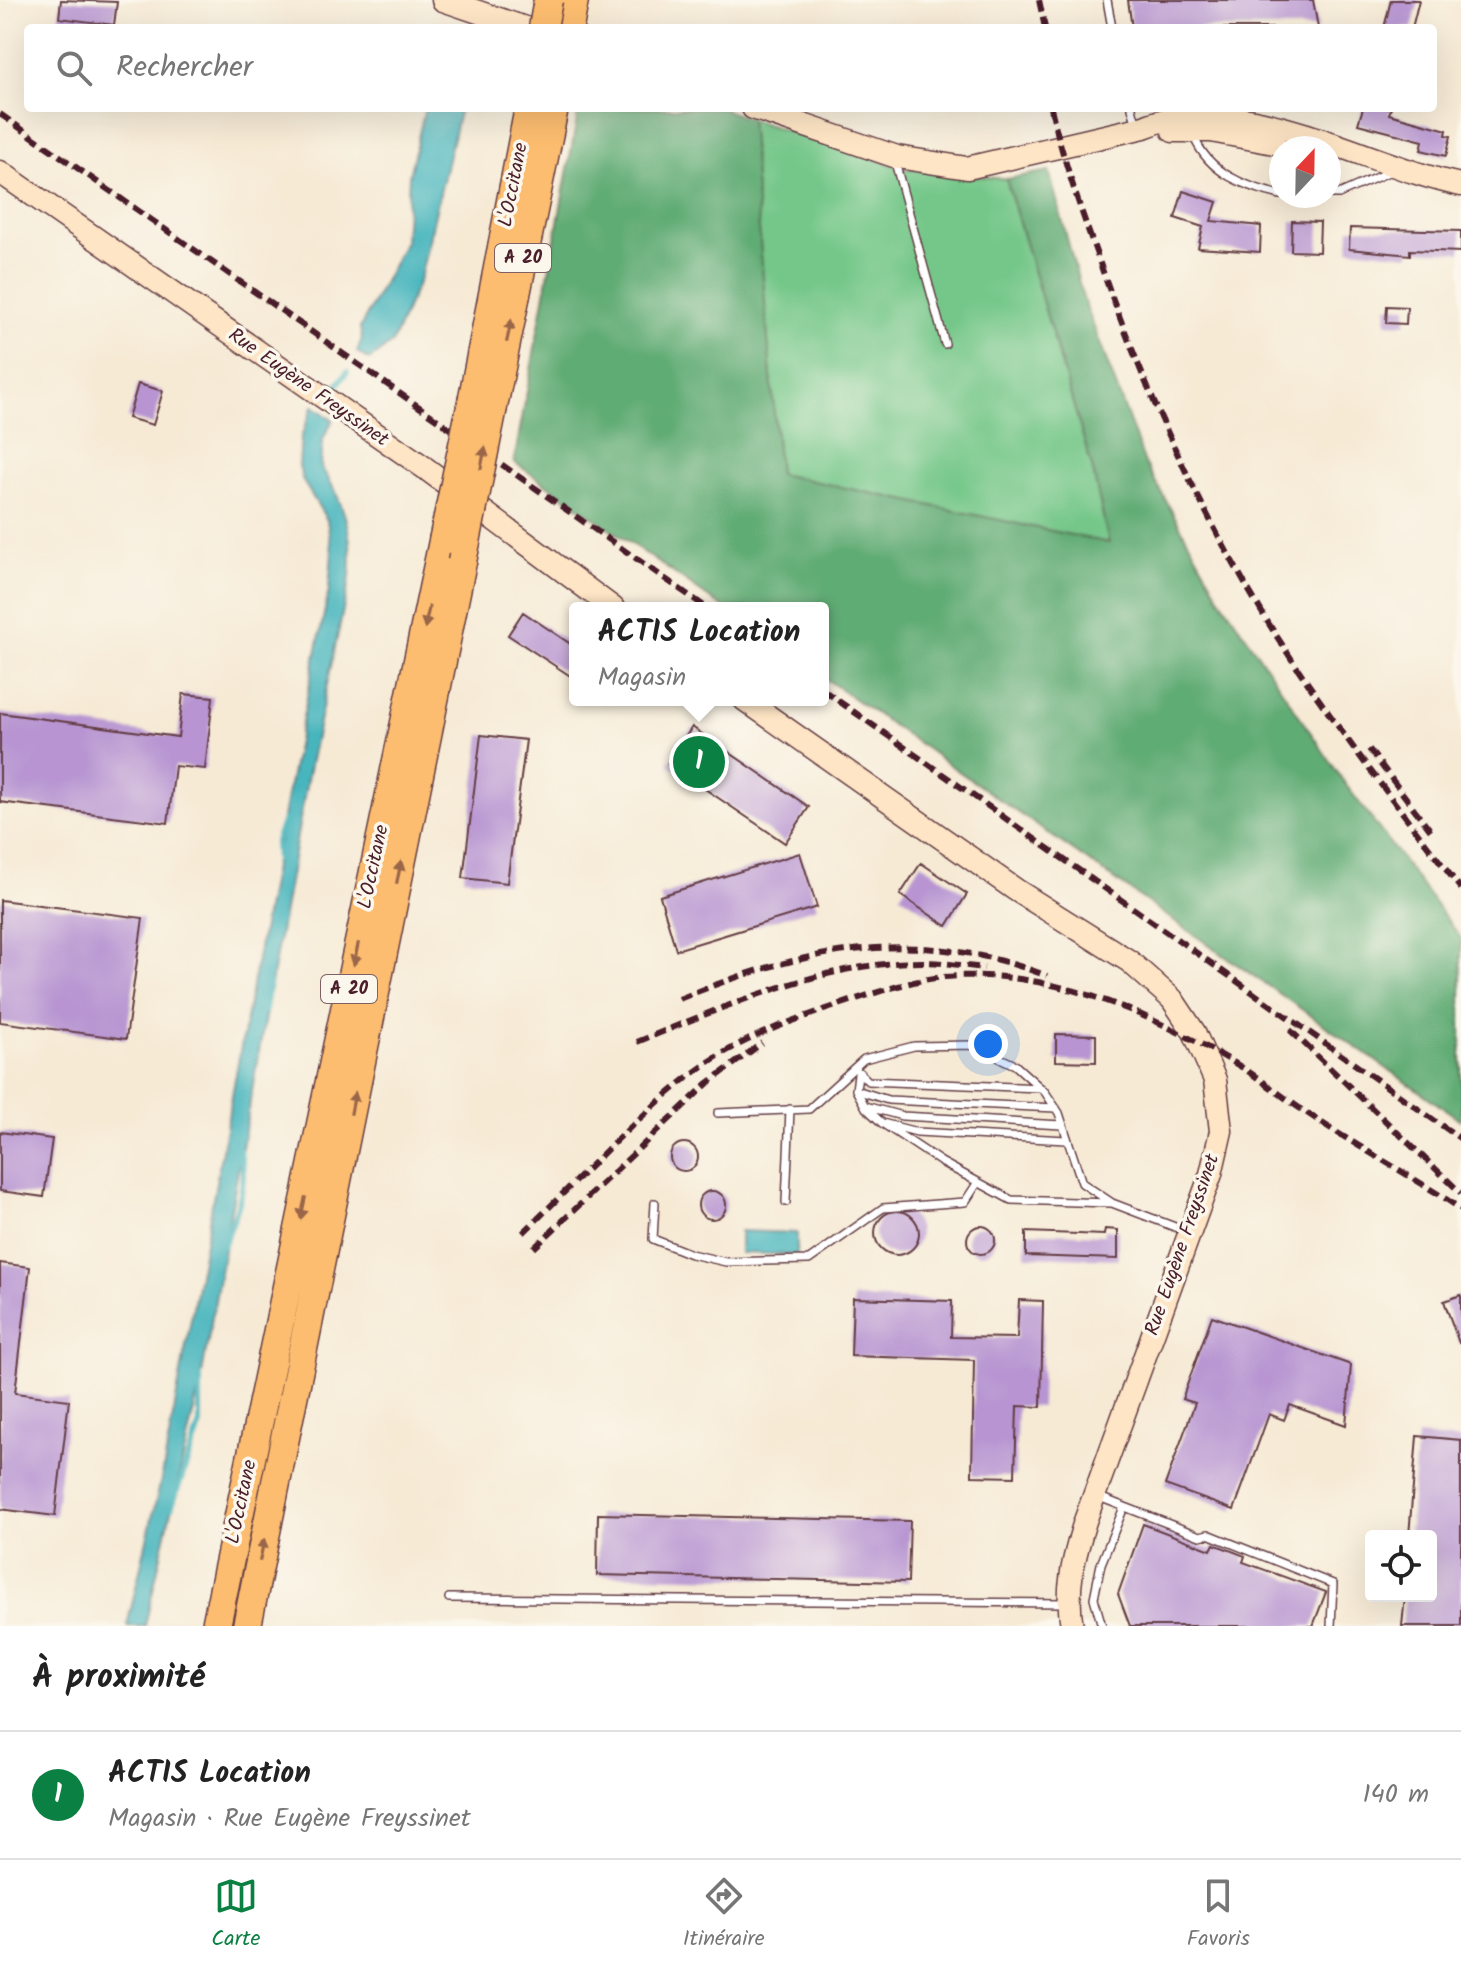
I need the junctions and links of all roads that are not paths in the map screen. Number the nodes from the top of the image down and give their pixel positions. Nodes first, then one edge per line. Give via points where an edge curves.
1 (443, 0) edge
2 (479, 0) edge
3 (548, 0) edge
4 (574, 0) edge
5 (1107, 0) edge
6 (513, 24) edge
7 (544, 24) edge
8 (548, 24) edge
9 (570, 24) edge
10 (1111, 24) edge
11 (528, 112) edge
12 (553, 112) edge
13 (765, 112) edge
14 (804, 112) edge
15 (1138, 121) edge
16 (1188, 123) junction
17 (1269, 142) edge
18 (893, 156) junction
19 (976, 163) junction
20 (1341, 163) edge
21 (0, 172) edge
22 (1386, 173) junction
23 (1461, 185) edge
24 (1269, 192) edge
25 (1341, 193) edge
26 (1461, 199) edge
27 (945, 344) dead end
28 (483, 402) junction
29 (452, 551) junction
30 (605, 602) edge
31 (754, 706) edge
32 (864, 1059) junction
33 (858, 1074) junction
34 (1041, 1088) junction
35 (856, 1090) junction
36 (865, 1106) junction
37 (1056, 1108) junction
38 (790, 1109) junction
39 (718, 1113) dead end
40 (882, 1123) junction
41 (1062, 1125) junction
42 (1066, 1140) junction
43 (978, 1182) junction
44 (786, 1202) dead end
45 (655, 1203) dead end
46 (1112, 1203) junction
47 (1190, 1233) junction
48 (1094, 1495) junction
49 (1124, 1507) junction
50 (449, 1598) dead end
51 (1068, 1603) junction
52 (217, 1619) edge
53 (247, 1626) edge
54 (1072, 1626) edge
55 (1102, 1626) edge
56 (1331, 1626) edge

1 - 6 street
2 - 8 street
3 - 7 highway, bridge
4 - 9 highway
5 - 10 lane
11 - 28 highway, L'Occitane / A 20
28 -> 12 highway, L'Occitane / A 20
13 - 18 street
14 - 19 street via 910,148
15 - 16 street via 1167,117
15 - 19 street via 1100,135
16 - 17 street
16 - 22 street via 1214,115 1257,123
16 - 24 lane via 1198,146 1220,171
18 - 19 street via 967,168
18 - 27 lane
20 - 22 street
21 - 30 street, Rue Eugène Freyssinet via 425,468
22 - 23 street
22 - 25 lane
22 - 26 street
28 - 29 highway, L'Occitane / A 20, bridge
29 -> 52 highway, L'Occitane / A 20
53 -> 29 highway, L'Occitane / A 20
31 - 47 street, Rue Eugène Freyssinet via 1016,890 1129,961 1172,999 1215,1080 1221,1131
32 - 33 lane
32 - 34 lane via 914,1046 972,1045 1015,1065
32 - 38 lane via 809,1109
33 - 34 lane via 868,1081
33 - 35 lane
34 - 37 lane
35 - 36 lane
35 - 37 lane via 888,1100
36 - 40 lane
36 - 41 lane via 902,1116
37 - 41 lane
38 - 39 lane
38 - 44 lane
40 - 42 lane via 917,1132
40 - 43 lane
41 - 42 lane
42 - 46 lane via 1082,1183
43 - 45 lane via 965,1202 883,1208 809,1260 726,1262 691,1254 653,1239
43 - 46 lane via 1011,1200
46 - 47 lane
47 - 48 street, Rue Eugène Freyssinet
48 - 49 lane
48 - 51 street, Rue Eugène Freyssinet via 1072,1563
49 - 55 lane via 1094,1598
49 - 56 lane via 1333,1584
50 - 51 lane
51 - 54 street, Rue Eugène Freyssinet

